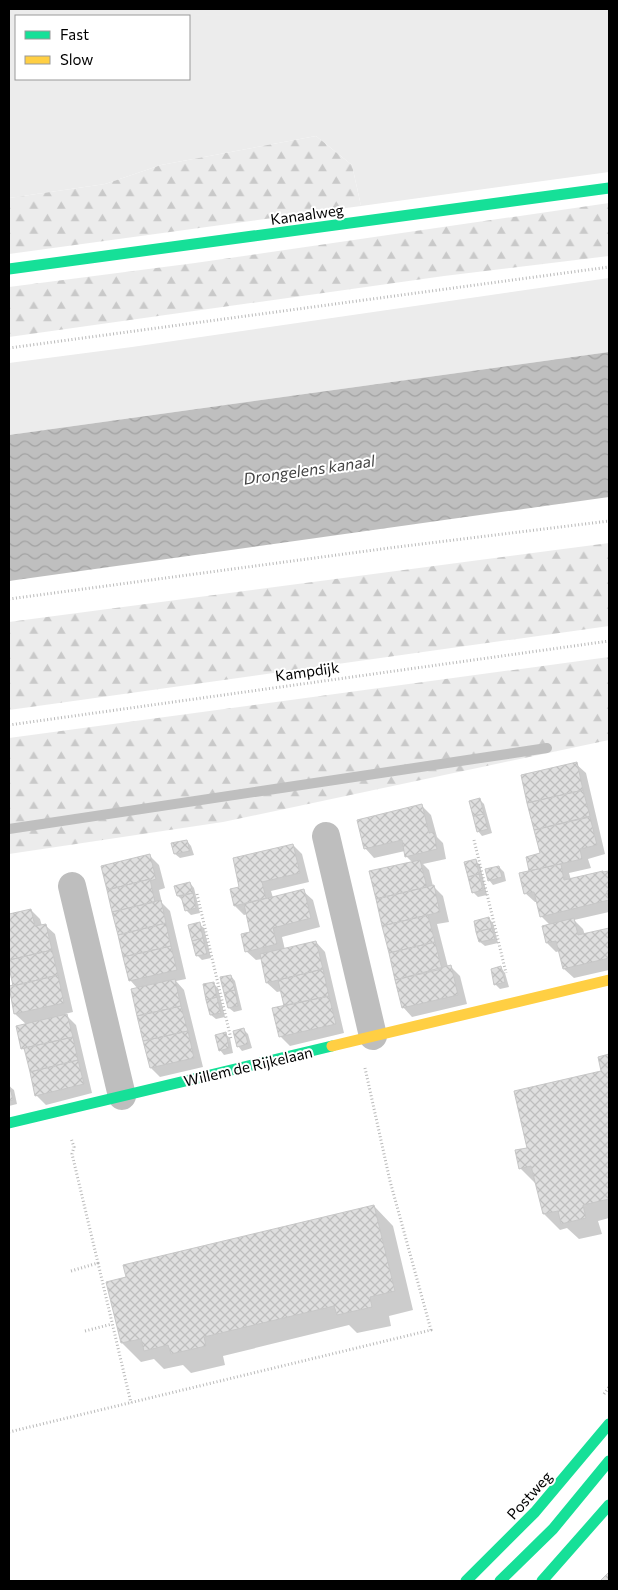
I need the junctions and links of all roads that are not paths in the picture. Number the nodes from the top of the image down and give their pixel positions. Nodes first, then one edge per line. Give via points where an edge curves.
1 (609, 188) edge
2 (9, 269) edge
3 (326, 836) dead end
4 (72, 886) dead end
5 (609, 980) edge
6 (366, 1038) junction
7 (122, 1096) junction
8 (9, 1123) edge
9 (609, 1424) edge
10 (609, 1461) edge
11 (609, 1505) edge
12 (466, 1581) edge
13 (500, 1581) edge
14 (542, 1581) edge

1 - 2 street, Kanaalweg
3 - 6 street
4 - 7 street
5 - 6 street, Willem de Rijkelaan
6 - 7 street, Willem de Rijkelaan
7 - 8 street, Willem de Rijkelaan
9 - 12 street, Postweg via 535,1512
10 - 13 street via 553,1529
11 - 14 street

